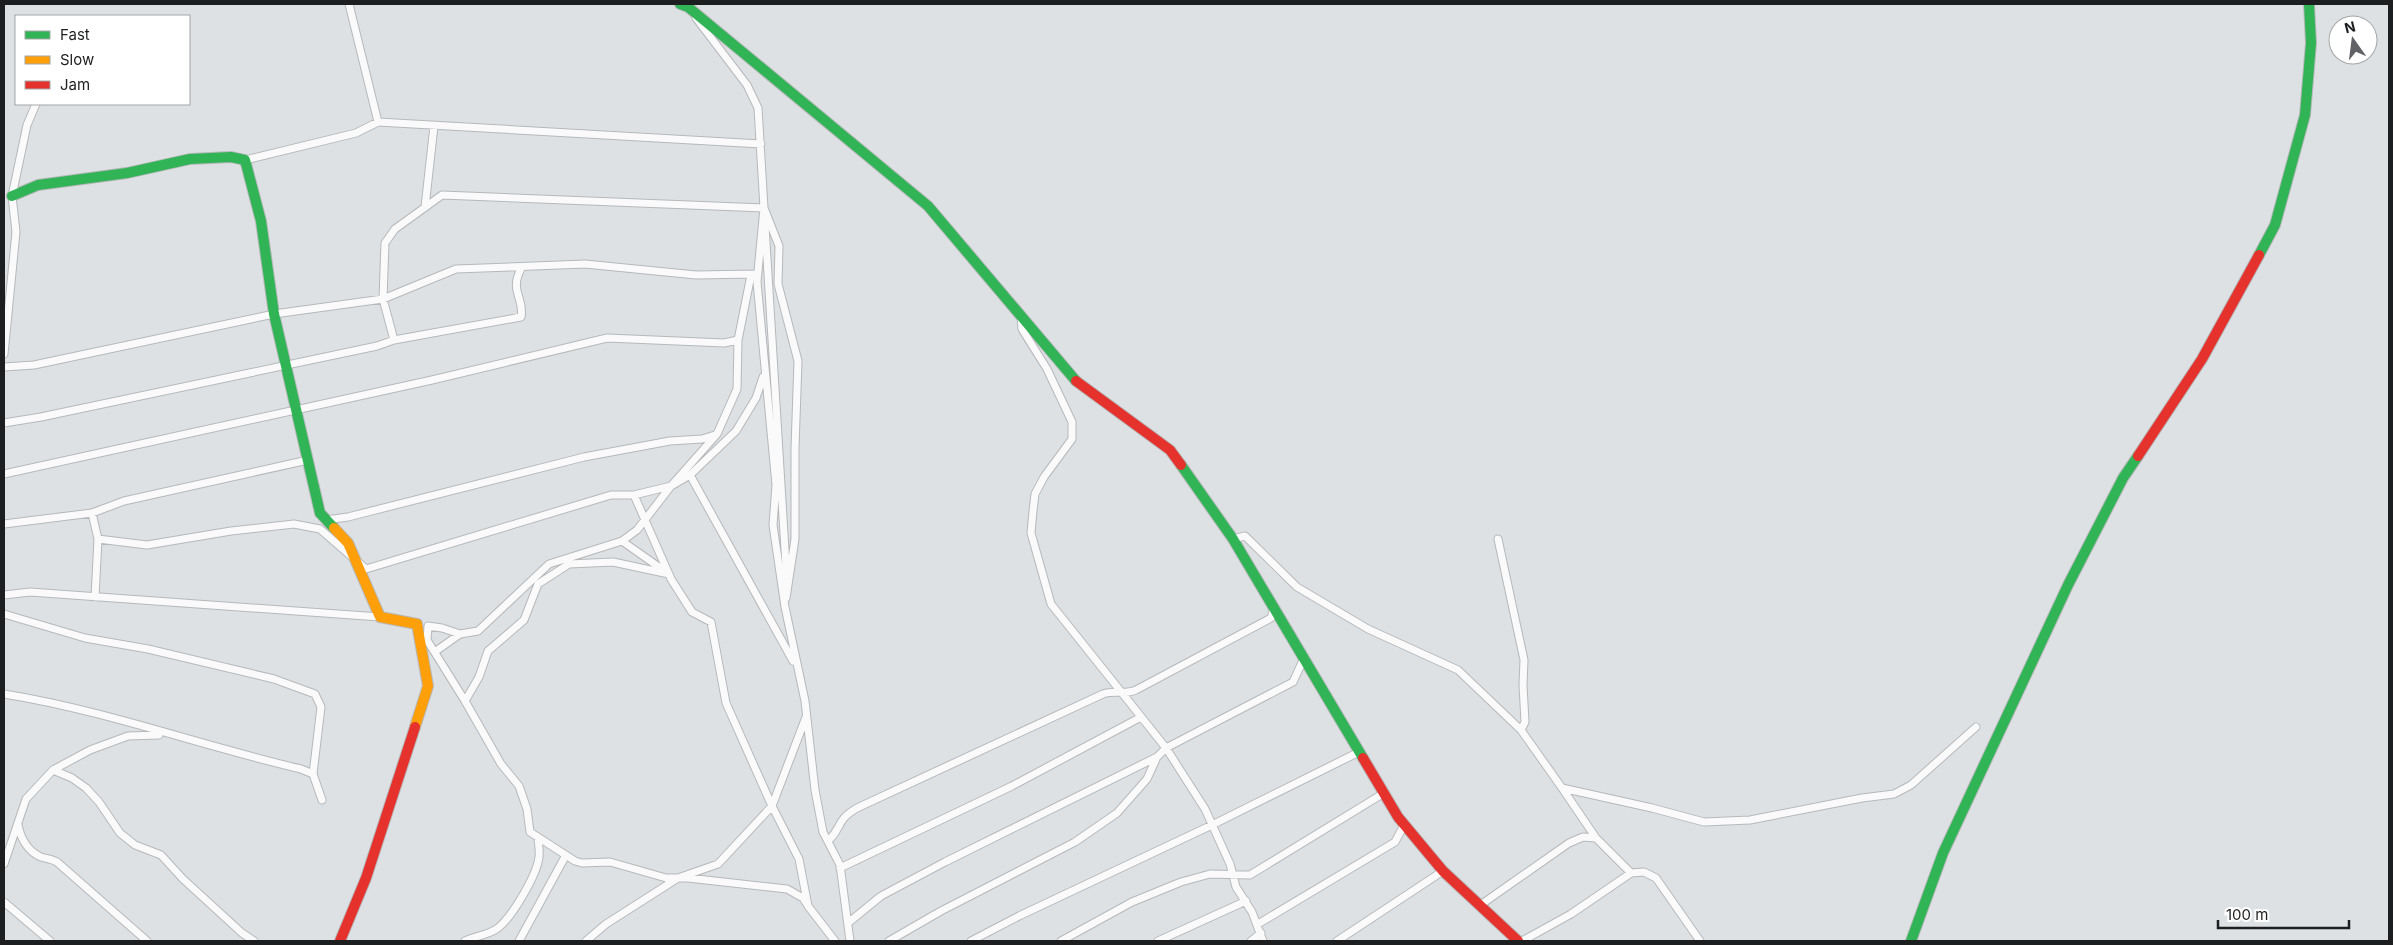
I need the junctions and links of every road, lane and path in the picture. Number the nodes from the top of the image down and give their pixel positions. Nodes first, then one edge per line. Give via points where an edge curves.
1 (349, 4) edge
2 (2309, 4) edge
3 (684, 5) edge
4 (36, 105) edge
5 (378, 122) junction
6 (434, 126) junction
7 (761, 140) junction
8 (245, 160) junction
9 (12, 196) junction
10 (425, 208) junction
11 (764, 208) junction
12 (522, 267) junction
13 (754, 275) junction
14 (383, 299) junction
15 (274, 314) junction
16 (1021, 317) junction
17 (394, 340) junction
18 (738, 340) junction
19 (4, 354) edge
20 (286, 363) junction
21 (4, 367) edge
22 (765, 373) junction
23 (297, 410) junction
24 (4, 423) edge
25 (717, 434) junction
26 (308, 460) junction
27 (4, 474) edge
28 (690, 475) junction
29 (671, 486) junction
30 (634, 495) junction
31 (92, 513) junction
32 (644, 518) junction
33 (326, 520) junction
34 (4, 524) edge
35 (98, 539) junction
36 (1233, 539) junction
37 (1498, 539) dead end
38 (622, 540) junction
39 (354, 556) junction
40 (669, 574) junction
41 (787, 591) junction
42 (4, 595) edge
43 (95, 597) junction
44 (785, 607) junction
45 (1274, 608) junction
46 (4, 614) edge
47 (380, 617) junction
48 (460, 634) junction
49 (436, 651) junction
50 (1304, 658) junction
51 (798, 668) junction
52 (1123, 693) junction
53 (4, 694) edge
54 (465, 701) junction
55 (807, 714) junction
56 (1141, 717) junction
57 (1976, 727) dead end
58 (1521, 730) junction
59 (168, 735) junction
60 (1166, 748) junction
61 (1359, 752) junction
62 (1157, 756) junction
63 (53, 770) junction
64 (313, 774) junction
65 (1562, 788) junction
66 (1384, 793) junction
67 (322, 800) dead end
68 (772, 806) junction
69 (18, 824) junction
70 (1404, 825) junction
71 (1212, 826) junction
72 (538, 837) junction
73 (1596, 838) junction
74 (828, 842) junction
75 (566, 855) junction
76 (4, 864) edge
77 (840, 868) junction
78 (1443, 871) junction
79 (1631, 872) junction
80 (1233, 874) junction
81 (678, 878) junction
82 (1246, 901) junction
83 (4, 902) edge
84 (808, 906) junction
85 (1479, 906) junction
86 (848, 922) junction
87 (1258, 924) junction
88 (1261, 933) junction
89 (50, 941) edge
90 (147, 941) edge
91 (254, 941) edge
92 (340, 941) edge
93 (465, 941) edge
94 (519, 941) edge
95 (586, 941) edge
96 (835, 941) edge
97 (850, 941) edge
98 (889, 941) edge
99 (971, 941) edge
100 (1061, 941) edge
101 (1158, 941) edge
102 (1250, 941) edge
103 (1263, 941) edge
104 (1337, 941) edge
105 (1518, 941) edge
106 (1522, 941) edge
107 (1700, 941) edge
108 (1910, 941) edge

1 - 5 street
2 - 108 street via 2311,43 2305,115 2276,225 2202,359 2123,478 2068,585 1943,853
3 - 7 street via 747,85 758,108
3 - 16 street via 928,206
4 - 9 street via 27,125
5 - 6 street
5 - 8 street via 356,133
6 - 7 street
6 - 10 street
7 - 11 street
8 - 9 street via 231,157 190,159 127,173 38,184
8 - 15 street via 261,221
9 - 19 street via 16,232
10 - 11 street via 442,195
10 - 14 street via 395,230 385,243
11 - 13 street
11 - 41 street
11 - 41 street via 778,246 778,284 798,361 796,539
12 - 13 street via 585,264 696,275
12 - 14 street via 456,269
12 - 17 street via 515,287 521,317
13 - 18 street
13 - 22 street
14 - 15 street
14 - 17 street
15 - 20 street
15 - 21 street via 34,365
16 - 36 street via 1080,386 1170,450
16 - 52 street via 1022,329 1047,368 1072,422 1072,439 1035,494 1031,533 1035,554 1051,604
17 - 20 street
18 - 23 street via 724,343 607,338
18 - 25 street via 737,389
20 - 23 street
20 - 24 street via 41,418
22 - 28 street via 756,398 736,431
22 - 44 street via 776,486 773,525
23 - 26 street
23 - 27 street
25 - 29 street
25 - 33 street via 584,457
26 - 31 street via 124,500
26 - 33 street via 320,513
28 - 29 street
28 - 51 street
29 - 30 street
29 - 32 street
30 - 32 street
30 - 39 street via 611,495 366,569
31 - 34 street
31 - 35 street
32 - 38 street via 637,530
32 - 40 street
33 - 39 street via 348,543
35 - 39 street via 147,544 294,524 320,529
35 - 43 street
36 - 45 street
36 - 58 street via 1245,536 1298,586 1368,629 1458,670
37 - 58 street via 1524,660 1525,722
38 - 40 street
38 - 48 street via 549,564 478,631
39 - 47 street
40 - 54 street via 613,562 569,564 538,584 524,620 488,651 479,677
40 - 68 street via 692,612 712,622 726,703
41 - 44 street
42 - 43 street via 30,592
43 - 47 street
44 - 51 street
45 - 50 street
45 - 52 street via 1271,618 1255,628 1129,694
46 - 64 street via 85,638 148,649 274,679 316,694 321,708
47 - 92 street via 417,624 428,686 366,878
48 - 49 street
48 - 49 street via 428,626 427,640
49 - 54 street via 442,667
50 - 60 street via 1293,682
50 - 61 street
51 - 55 street
52 - 56 street
52 - 74 street via 1112,691 1103,694 857,808 841,819 836,833
53 - 59 street via 50,702
54 - 72 street via 501,764 519,786 528,810 530,832
55 - 68 street
55 - 74 street via 814,790
56 - 60 street
56 - 77 street via 1034,775
57 - 65 street via 1911,785 1894,794 1750,820 1704,822
58 - 65 street
59 - 63 street via 128,736 90,750
59 - 64 street
60 - 62 street
60 - 71 street
61 - 66 street
61 - 71 street
62 - 86 street via 945,862 882,896
62 - 98 street via 1147,779 1117,813 1075,842
63 - 69 street via 26,799
63 - 91 street via 86,788 120,833 135,845 161,855 183,879
64 - 67 street
65 - 73 street
66 - 70 street
66 - 80 street via 1250,875 1241,877
68 - 81 street via 718,864
68 - 84 street via 800,860
69 - 76 street
69 - 90 street via 26,846 41,857 57,862
70 - 78 street
70 - 87 street via 1395,842
71 - 80 street
71 - 99 street
72 - 75 street
72 - 93 street via 536,867 509,916 498,928
73 - 79 street
73 - 85 street via 1583,837 1569,843
74 - 77 street
75 - 81 street via 582,863 610,862 652,875
75 - 94 street
77 - 86 street
78 - 85 street
78 - 104 street
79 - 106 street via 1571,914
79 - 107 street via 1644,872 1656,878
80 - 82 street via 1236,887
80 - 100 street via 1210,874 1181,882 1132,902
81 - 84 street via 787,890 803,898
81 - 95 street via 606,924
82 - 87 street
82 - 101 street
83 - 89 street
84 - 96 street
85 - 105 street
86 - 97 street
87 - 88 street
88 - 102 street
88 - 103 street

